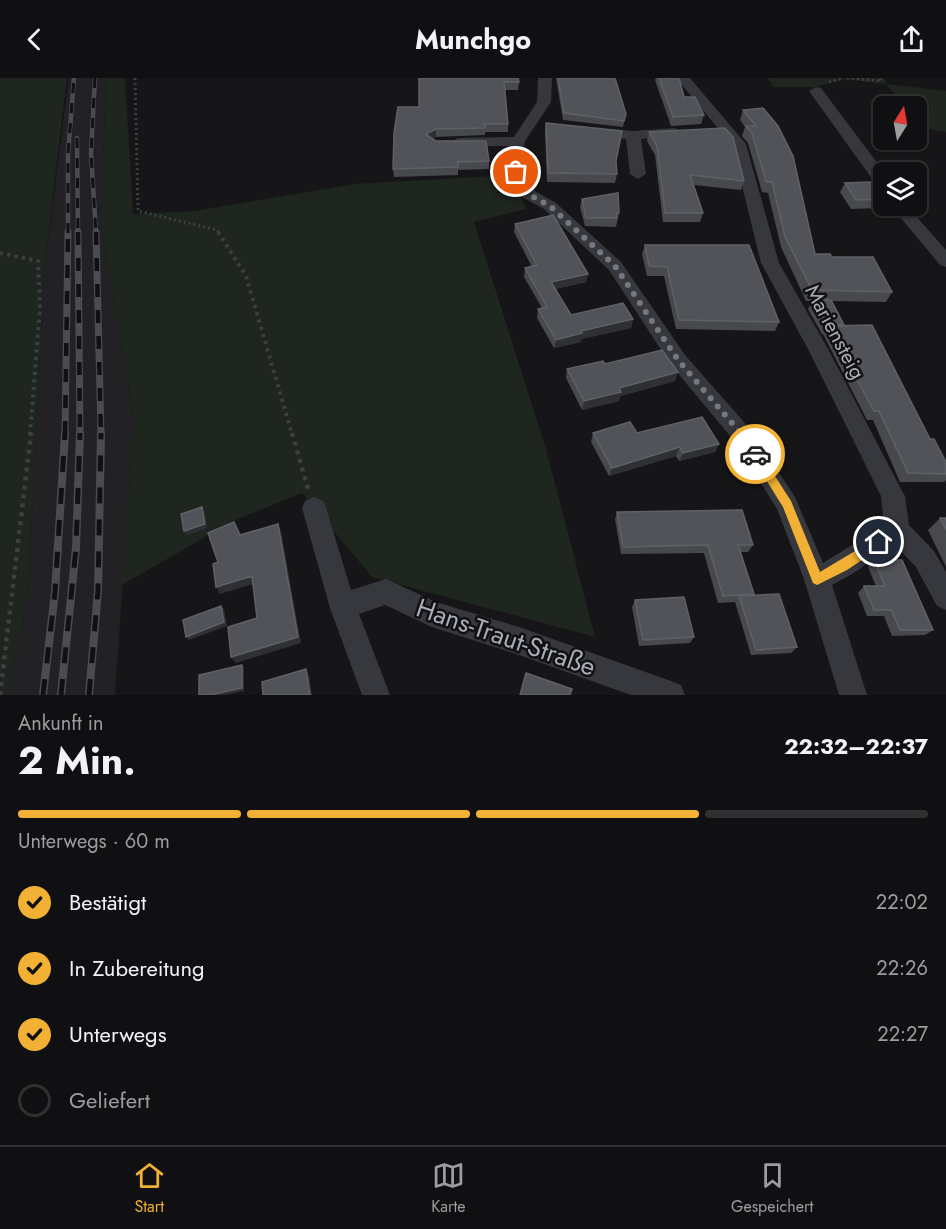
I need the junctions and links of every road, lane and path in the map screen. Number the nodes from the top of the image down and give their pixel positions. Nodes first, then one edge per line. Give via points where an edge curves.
1 (135, 78) edge
2 (545, 78) edge
3 (683, 78) edge
4 (846, 78) edge
5 (879, 78) edge
6 (816, 91) dead end
7 (727, 128) junction
8 (575, 129) edge
9 (706, 129) edge
10 (685, 131) edge
11 (633, 135) junction
12 (518, 141) junction
13 (448, 142) edge
14 (873, 169) edge
15 (638, 174) dead end
16 (908, 216) edge
17 (0, 253) edge
18 (946, 261) edge
19 (314, 508) joint
20 (897, 530) junction
21 (817, 579) junction
22 (946, 597) edge
23 (343, 608) junction
24 (0, 695) edge
25 (376, 695) edge
26 (671, 695) edge
27 (853, 695) edge

1 - 19 path via 138,211 217,230 246,276
2 - 12 street via 538,124
3 - 7 street, Mariensteig
4 - 5 path via 881,81
6 - 14 street
7 - 9 street
7 - 20 street, Mariensteig via 739,144 770,263 892,496
8 - 11 street
10 - 11 street
11 - 15 street
12 - 13 street
12 - 21 street via 513,156 526,193 550,206 615,266 678,360 743,436 787,504
16 - 18 street
17 - 24 path via 38,261 40,275 23,523
19 - 23 street
20 - 21 street
20 - 22 street via 925,559
21 - 27 street
23 - 25 street
23 - 26 street, Hans-Traut-Straße via 386,592 432,614

